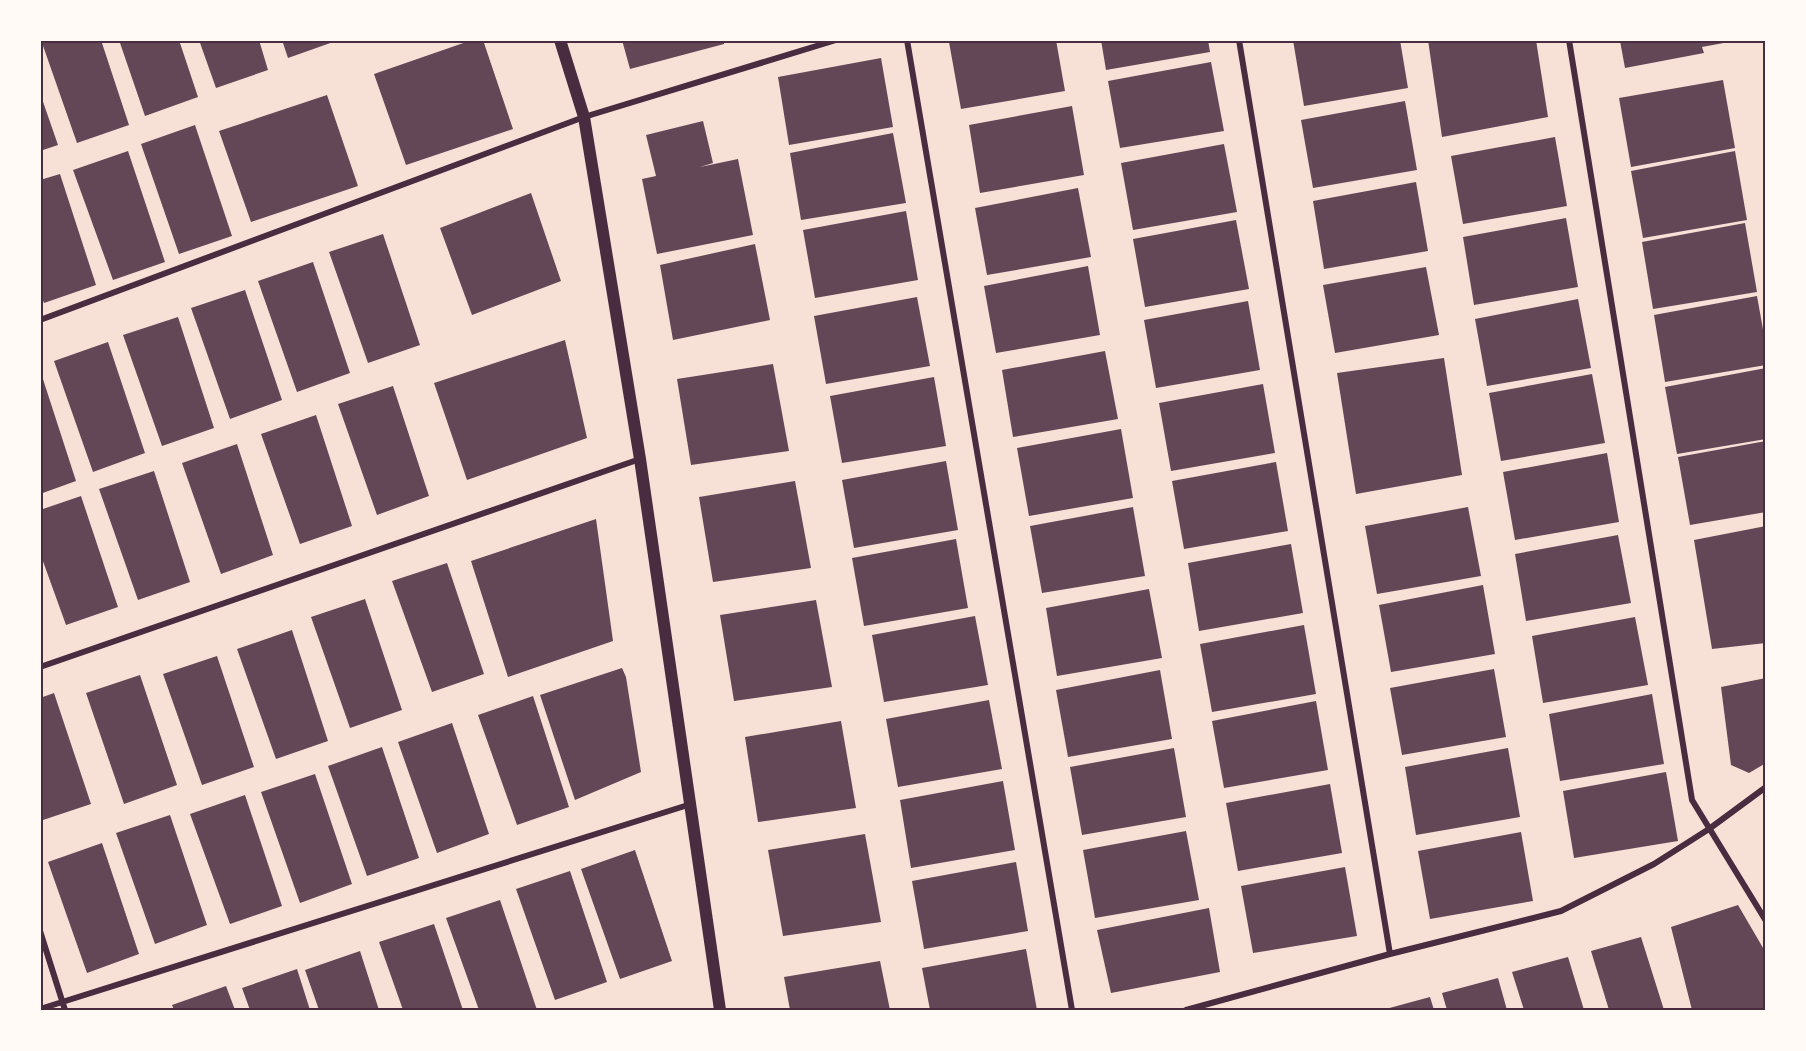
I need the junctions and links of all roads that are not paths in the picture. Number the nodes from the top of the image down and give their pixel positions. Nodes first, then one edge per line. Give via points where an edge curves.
1 (560, 40) edge
2 (836, 40) edge
3 (907, 40) edge
4 (1239, 40) edge
5 (1569, 40) edge
6 (584, 117) junction
7 (40, 320) edge
8 (640, 459) junction
9 (40, 667) edge
10 (1766, 787) edge
11 (688, 804) junction
12 (1709, 829) junction
13 (1766, 921) edge
14 (40, 931) edge
15 (1390, 954) junction
16 (63, 1003) junction
17 (40, 1009) edge
18 (65, 1011) edge
19 (720, 1011) edge
20 (1072, 1011) edge
21 (1186, 1011) edge

1 - 6 main road
2 - 6 street
3 - 20 street
4 - 15 street
5 - 12 street via 1692,800
6 - 7 street
6 - 8 main road
8 - 9 street
8 - 11 main road
10 - 12 street
11 - 16 street
11 - 19 main road
12 - 13 street
12 - 15 street via 1654,864 1561,911
14 - 16 street
15 - 21 street
16 - 17 street
16 - 18 street

